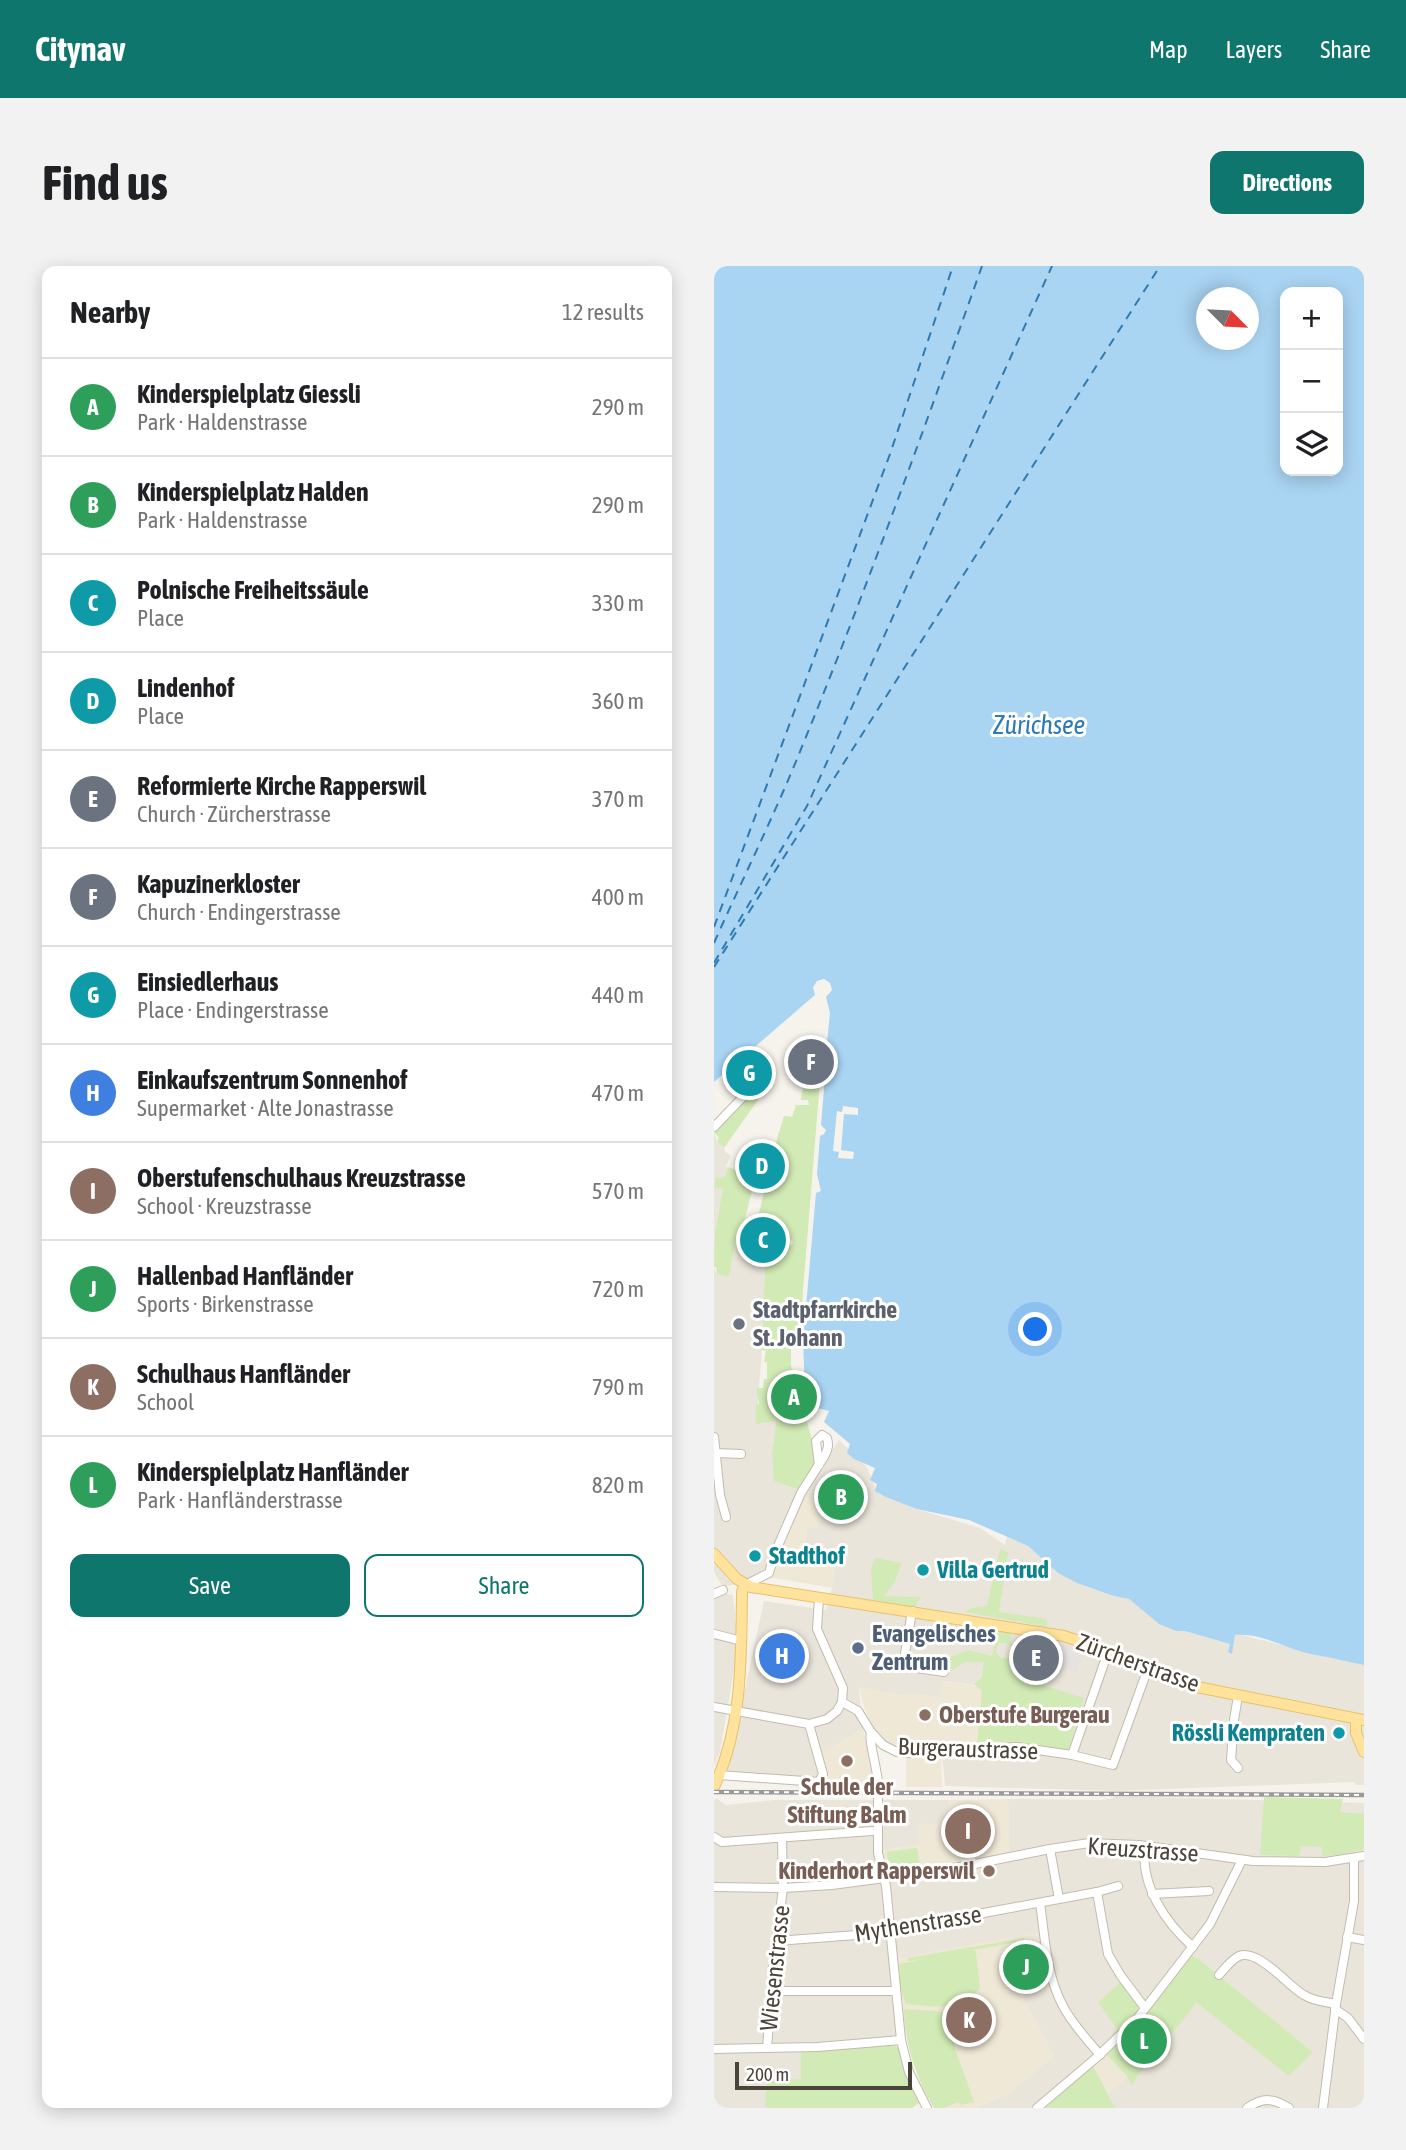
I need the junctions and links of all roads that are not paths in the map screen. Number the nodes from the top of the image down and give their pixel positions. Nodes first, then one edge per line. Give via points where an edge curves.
1 (764, 1078) dead end
2 (714, 1127) edge
3 (714, 1437) edge
4 (716, 1453) junction
5 (741, 1454) dead end
6 (819, 1465) dead end
7 (726, 1517) dead end
8 (714, 1554) edge
9 (745, 1585) junction
10 (723, 1590) dead end
11 (714, 1594) edge
12 (819, 1598) junction
13 (912, 1611) junction
14 (714, 1634) edge
15 (742, 1641) junction
16 (1108, 1652) junction
17 (1147, 1671) junction
18 (944, 1672) dead end
19 (1238, 1696) junction
20 (842, 1702) junction
21 (714, 1707) edge
22 (735, 1710) junction
23 (1360, 1720) edge
24 (809, 1724) junction
25 (871, 1732) junction
26 (1364, 1752) edge
27 (1072, 1755) junction
28 (1238, 1768) dead end
29 (719, 1775) junction
30 (714, 1787) edge
31 (872, 1831) dead end
32 (714, 1837) edge
33 (782, 1838) junction
34 (1144, 1846) junction
35 (1050, 1849) junction
36 (1364, 1856) edge
37 (1354, 1858) junction
38 (1242, 1860) junction
39 (883, 1878) junction
40 (1118, 1886) dead end
41 (714, 1887) edge
42 (783, 1888) junction
43 (1209, 1891) dead end
44 (1097, 1892) junction
45 (1152, 1894) junction
46 (1059, 1899) junction
47 (1040, 1903) junction
48 (890, 1930) junction
49 (1347, 1937) junction
50 (1364, 1940) edge
51 (776, 1941) junction
52 (1193, 1947) junction
53 (1219, 1975) dead end
54 (772, 1991) junction
55 (895, 1991) junction
56 (1335, 2006) junction
57 (1145, 2008) junction
58 (1364, 2039) edge
59 (901, 2040) junction
60 (767, 2048) junction
61 (714, 2049) edge
62 (1100, 2055) junction
63 (927, 2108) edge
64 (1037, 2108) edge
65 (1247, 2108) edge
66 (1289, 2108) edge
67 (1323, 2108) edge

1 - 2 street
3 - 4 street
4 - 5 street
4 - 7 street
6 - 9 street via 801,1493 769,1574
8 - 9 main road
9 - 12 main road, Zürcherstrasse
9 - 15 main road
10 - 11 street
12 - 13 main road, Zürcherstrasse
12 - 20 street via 817,1629 839,1675
13 - 16 main road, Zürcherstrasse via 1055,1634
13 - 18 street via 903,1666
14 - 15 street
15 - 22 main road
16 - 17 main road, Zürcherstrasse
16 - 27 street
17 - 19 main road, Zürcherstrasse
17 - 27 street, Burgeraustrasse via 1113,1765
19 - 23 main road, Zürcherstrasse
19 - 28 street via 1231,1760
20 - 24 street via 827,1719
20 - 25 street, Burgeraustrasse via 858,1711
21 - 22 street
22 - 24 street
22 - 29 main road
23 - 26 main road via 1356,1733
24 - 29 street via 822,1774 819,1782
25 - 27 street, Burgeraustrasse via 883,1745 902,1753 1010,1746
25 - 39 street, bridge via 878,1768 878,1853
29 - 30 main road
31 - 33 street
32 - 33 street via 722,1842
33 - 42 street, Wiesenstrasse
34 - 35 street, Kreuzstrasse via 1089,1843
34 - 38 street, Kreuzstrasse
34 - 45 street
35 - 39 street, Kreuzstrasse
35 - 46 street
36 - 37 street, Kreuzstrasse
37 - 38 street, Kreuzstrasse
37 - 49 street via 1355,1892
38 - 52 street via 1217,1913
39 - 42 street, Kreuzstrasse
39 - 48 street
40 - 44 street, Mythenstrasse
41 - 42 street, Kreuzstrasse
42 - 51 street, Wiesenstrasse
43 - 45 street
44 - 46 street, Mythenstrasse
44 - 57 street via 1108,1954
45 - 52 street
46 - 47 street, Mythenstrasse
47 - 48 street, Mythenstrasse
47 - 62 street via 1057,1993 1072,2021
48 - 51 street, Mythenstrasse
48 - 55 street
49 - 50 street
49 - 56 street
51 - 54 street, Wiesenstrasse
52 - 57 street
53 - 56 street via 1237,1957 1256,1957 1302,1994
54 - 55 street
54 - 60 street, Wiesenstrasse
55 - 59 street
56 - 58 street
56 - 67 street
57 - 62 street
59 - 60 street
59 - 63 street via 909,2072
60 - 61 street
62 - 64 street
65 - 66 street via 1266,2099

